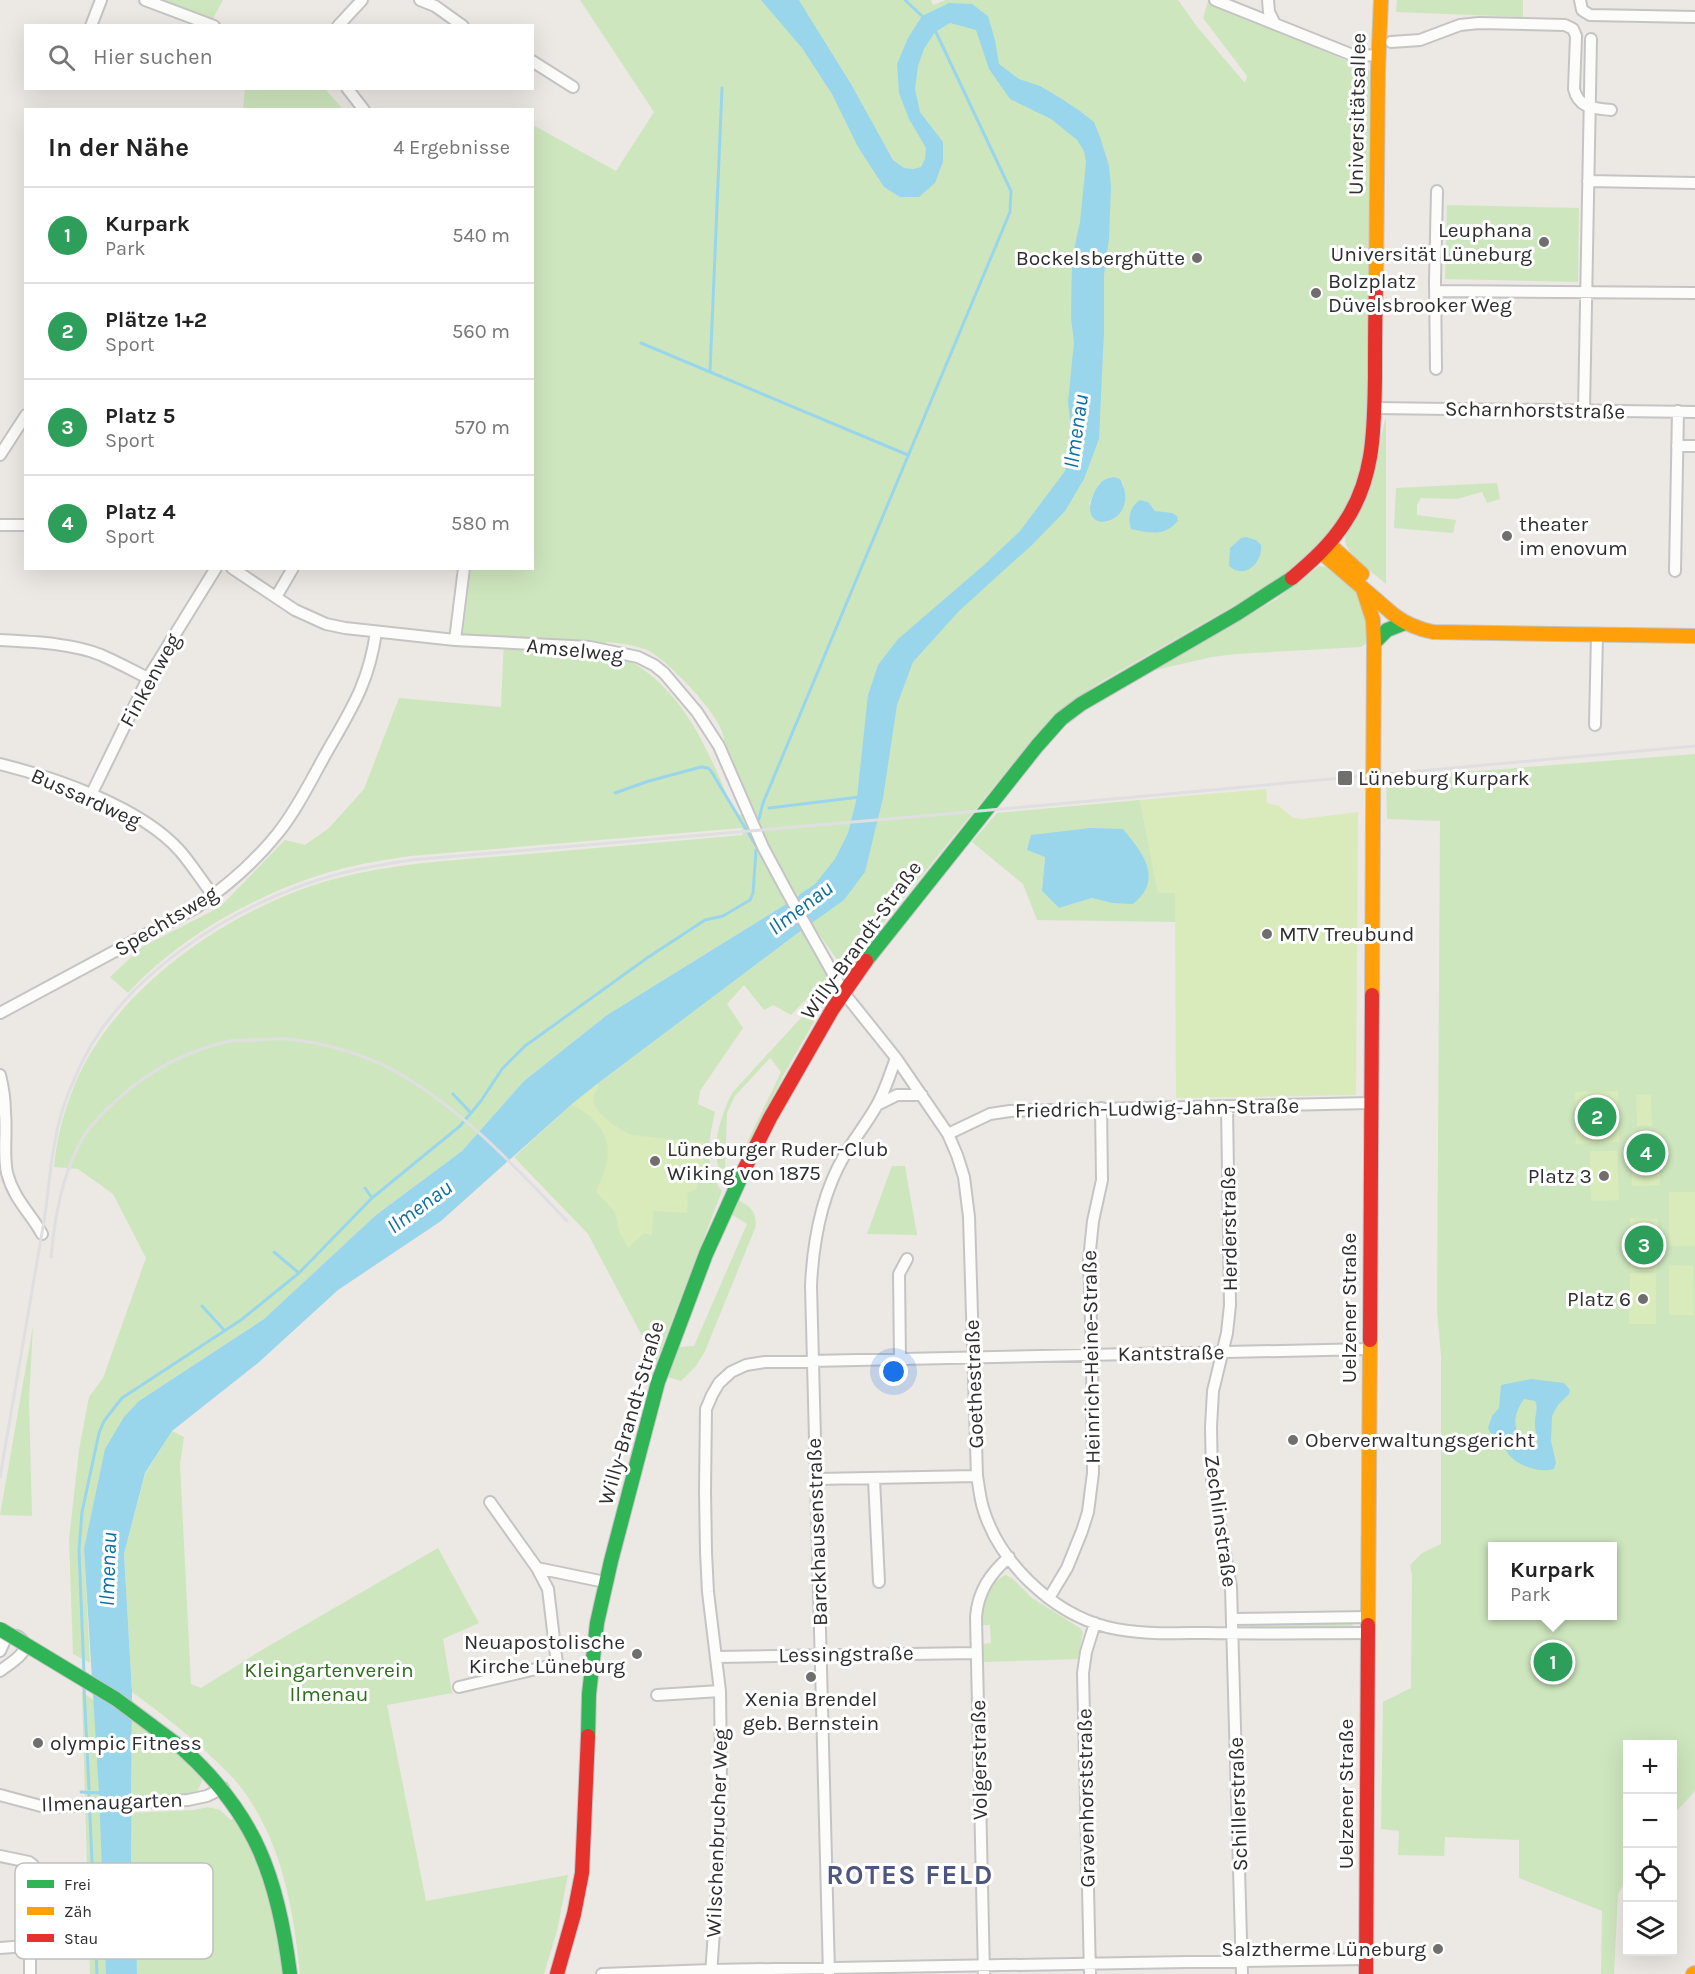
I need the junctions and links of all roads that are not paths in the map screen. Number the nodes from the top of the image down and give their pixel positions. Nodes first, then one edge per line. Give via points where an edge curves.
1 (101, 0) edge
2 (144, 0) edge
3 (362, 0) edge
4 (420, 0) edge
5 (1215, 0) edge
6 (1268, 0) edge
7 (1380, 0) edge
8 (1581, 5) edge
9 (1695, 17) edge
10 (92, 24) edge
11 (209, 24) edge
12 (340, 24) edge
13 (460, 24) edge
14 (1275, 24) junction
15 (1573, 29) junction
16 (1591, 39) dead end
17 (1390, 42) dead end
18 (1378, 56) junction
19 (534, 61) edge
20 (573, 87) dead end
21 (349, 90) edge
22 (362, 108) edge
23 (1589, 108) junction
24 (1611, 110) dead end
25 (1588, 181) junction
26 (1695, 183) edge
27 (1437, 191) dead end
28 (1436, 291) junction
29 (1586, 292) junction
30 (1695, 294) edge
31 (1436, 369) dead end
32 (1375, 408) junction
33 (1584, 411) junction
34 (1678, 411) junction
35 (1695, 412) edge
36 (24, 418) edge
37 (1677, 446) junction
38 (1695, 446) edge
39 (0, 455) edge
40 (0, 525) edge
41 (24, 525) edge
42 (1325, 548) junction
43 (215, 570) edge
44 (235, 570) edge
45 (292, 570) edge
46 (464, 570) edge
47 (1675, 571) dead end
48 (1363, 589) junction
49 (276, 597) junction
50 (1386, 602) junction
51 (1373, 620) junction
52 (1405, 623) junction
53 (375, 632) junction
54 (1458, 633) junction
55 (1597, 635) junction
56 (1695, 636) edge
57 (0, 640) edge
58 (454, 640) junction
59 (1374, 643) junction
60 (148, 678) junction
61 (1595, 725) dead end
62 (0, 764) edge
63 (91, 795) junction
64 (213, 895) junction
65 (844, 993) junction
66 (0, 1013) edge
67 (896, 1058) junction
68 (0, 1075) edge
69 (922, 1095) junction
70 (1371, 1103) junction
71 (877, 1106) junction
72 (1227, 1106) junction
73 (1101, 1108) junction
74 (948, 1134) junction
75 (42, 1234) dead end
76 (907, 1259) dead end
77 (1370, 1349) junction
78 (1222, 1352) junction
79 (1092, 1355) junction
80 (973, 1358) junction
81 (900, 1359) junction
82 (813, 1361) junction
83 (977, 1476) junction
84 (816, 1479) junction
85 (874, 1479) junction
86 (490, 1502) dead end
87 (1009, 1557) junction
88 (537, 1568) junction
89 (606, 1582) junction
90 (879, 1582) dead end
91 (1049, 1598) junction
92 (1368, 1617) junction
93 (1233, 1619) junction
94 (1095, 1623) junction
95 (0, 1629) edge
96 (1368, 1633) junction
97 (1233, 1634) junction
98 (0, 1651) edge
99 (976, 1653) junction
100 (821, 1654) junction
101 (717, 1657) junction
102 (0, 1671) edge
103 (459, 1687) dead end
104 (720, 1691) junction
105 (657, 1695) dead end
106 (223, 1788) junction
107 (0, 1795) edge
108 (0, 1856) edge
109 (30, 1863) edge
110 (15, 1947) edge
111 (0, 1948) edge
112 (1362, 1959) junction
113 (1242, 1961) junction
114 (1090, 1969) edge
115 (984, 1970) edge
116 (828, 1971) edge
117 (711, 1972) edge
118 (290, 1974) edge
119 (557, 1974) edge
120 (602, 1974) edge
121 (1242, 1974) edge
122 (1366, 1974) edge

1 - 10 street
2 - 11 street
3 - 12 street
4 - 13 street
5 - 14 street
6 - 14 street
7 - 18 main road, Universitätsallee
8 - 9 street via 1590,15
8 - 15 street
14 - 18 street via 1350,54
15 - 17 street via 1558,24 1479,23 1460,25 1420,39
15 - 23 street via 1574,89 1576,98
16 - 23 street
18 - 32 main road, Universitätsallee
19 - 20 street
21 - 22 street
23 - 24 street
23 - 25 street
25 - 26 street
25 - 29 street
27 - 28 street
28 - 29 street
28 - 31 street
29 - 30 street
29 - 33 street
32 - 33 street, Scharnhorststraße
32 - 42 main road, Willy-Brandt-Straße via 1372,451 1364,482 1349,516
33 - 34 street, Scharnhorststraße
34 - 35 street, Scharnhorststraße
34 - 37 street
36 - 39 street
37 - 38 street
37 - 47 street
40 - 41 street
42 - 48 main road
42 - 50 main road
42 - 65 main road, Willy-Brandt-Straße via 1272,593 1102,690 1065,716 991,803
43 - 60 street, Finkenweg
44 - 49 street, Amselweg
45 - 49 street
46 - 58 street
48 - 50 main road
48 - 51 main road, Uelzener Straße
49 - 53 street, Amselweg via 326,624
50 - 51 main road
50 - 52 main road
50 - 54 main road via 1423,622
50 - 59 main road, Uelzener Straße
51 - 59 main road, Uelzener Straße
52 - 54 main road
52 - 59 main road via 1382,632
53 - 58 street, Amselweg
53 - 64 street, Spechtsweg via 370,666 358,699 294,811 260,854
54 - 55 main road
55 - 56 main road
55 - 61 street
57 - 60 street via 67,647 100,655
58 - 65 street, Amselweg via 590,647 638,657 654,665 715,738 786,890
59 - 70 main road, Uelzener Straße
60 - 63 street, Finkenweg
62 - 63 street, Bussardweg
63 - 64 street, Bussardweg via 162,835 179,850
64 - 66 street, Spechtsweg
65 - 67 street, Goethestraße
65 - 89 main road, Willy-Brandt-Straße via 800,1064 742,1173 706,1254 658,1382
67 - 69 street, Goethestraße
67 - 71 street, Barckhausenstraße
68 - 75 street via 7,1173 20,1204
69 - 71 street via 897,1095
69 - 74 street, Goethestraße
70 - 72 street, Friedrich-Ludwig-Jahn-Straße
70 - 77 main road, Uelzener Straße
71 - 82 street, Barckhausenstraße via 843,1157 818,1226 812,1252
72 - 73 street, Friedrich-Ludwig-Jahn-Straße
72 - 78 street, Herderstraße via 1230,1305
73 - 74 street, Friedrich-Ludwig-Jahn-Straße via 998,1112
73 - 79 street, Heinrich-Heine-Straße via 1102,1180 1089,1260
74 - 80 street, Goethestraße via 968,1196
76 - 81 street via 899,1274
77 - 78 street, Kantstraße
77 - 92 main road, Uelzener Straße
78 - 79 street, Kantstraße
78 - 93 street, Zechlinstraße via 1213,1391 1212,1480 1232,1587
79 - 80 street, Kantstraße
79 - 91 street, Heinrich-Heine-Straße via 1094,1455 1088,1512 1076,1550
80 - 81 street, Kantstraße
80 - 83 street, Goethestraße
81 - 82 street, Kantstraße
82 - 84 street, Barckhausenstraße
82 - 101 street, Wilschenbrucher Weg via 746,1365 719,1383 706,1409 706,1552
83 - 85 street
83 - 87 street, Goethestraße via 990,1526
84 - 85 street
84 - 100 street, Barckhausenstraße
85 - 90 street
86 - 88 street
87 - 91 street, Goethestraße
87 - 99 street, Volgerstraße via 988,1579 979,1598
88 - 89 street
88 - 103 street via 548,1589 556,1664
89 - 119 main road, Willy-Brandt-Straße via 589,1694 582,1872
91 - 94 street, Goethestraße
92 - 93 street
92 - 96 main road, Uelzener Straße
93 - 97 street
94 - 97 street, Goethestraße via 1140,1632
94 - 114 street, Gravenhorststraße via 1083,1673
95 - 106 main road, bridge via 116,1699 183,1749
96 - 97 street, Goethestraße
96 - 112 main road, Uelzener Straße
97 - 113 street, Schillerstraße
98 - 102 street via 6,1638 13,1635 23,1641 22,1654
99 - 100 street, Lessingstraße
99 - 115 street, Volgerstraße
100 - 101 street, Lessingstraße
100 - 116 street, Barckhausenstraße
101 - 104 street, Wilschenbrucher Weg
104 - 105 street
104 - 117 street, Wilschenbrucher Weg via 721,1820
106 - 107 street, Ilmenaugarten via 188,1800 52,1807
106 - 118 main road via 236,1805 270,1876 280,1909
108 - 109 street
110 - 111 street
112 - 113 street
112 - 122 main road, Uelzener Straße
113 - 114 street
113 - 121 street, Schillerstraße
114 - 115 street
115 - 116 street
116 - 117 street
117 - 120 street

